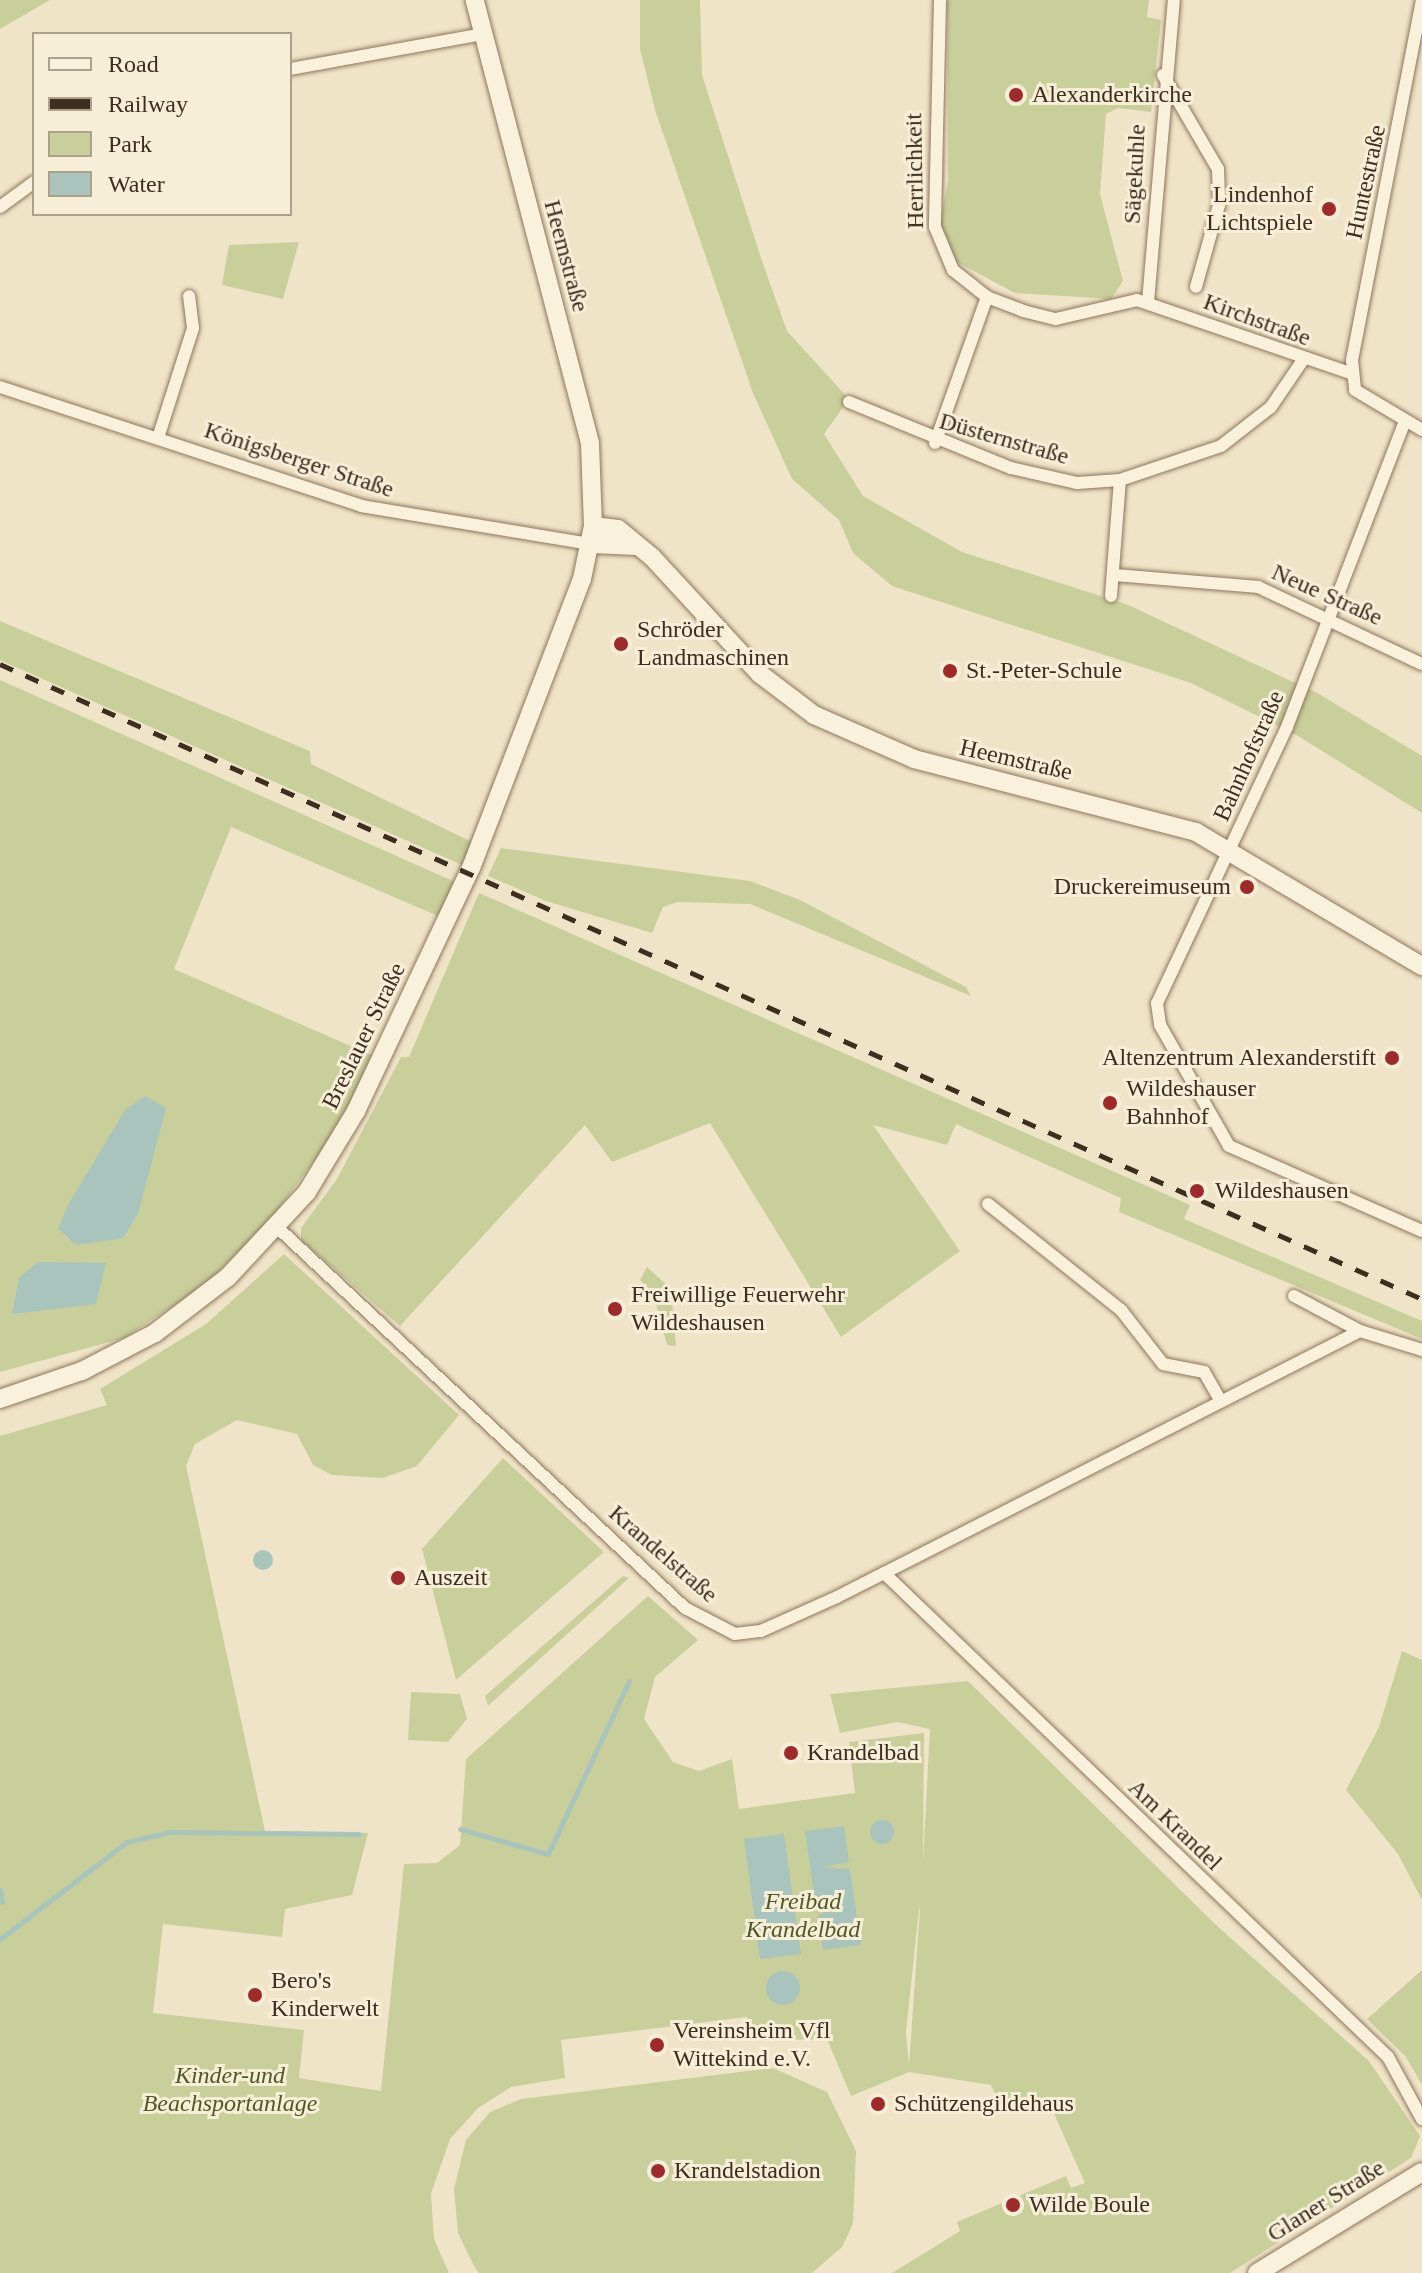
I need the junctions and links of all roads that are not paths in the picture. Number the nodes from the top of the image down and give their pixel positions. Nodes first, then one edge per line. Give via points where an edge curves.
1 (475, 0) edge
2 (940, 0) edge
3 (1174, 0) edge
4 (1422, 0) edge
5 (482, 34) junction
6 (1420, 44) edge
7 (292, 69) edge
8 (1163, 75) junction
9 (32, 183) edge
10 (0, 207) edge
11 (1196, 287) dead end
12 (189, 296) dead end
13 (987, 297) junction
14 (1148, 302) junction
15 (1303, 360) junction
16 (1353, 374) junction
17 (0, 387) edge
18 (849, 402) dead end
19 (1405, 421) junction
20 (1422, 430) edge
21 (158, 438) junction
22 (935, 443) junction
23 (1120, 480) junction
24 (592, 535) junction
25 (1115, 575) junction
26 (1111, 596) dead end
27 (1330, 617) junction
28 (1422, 664) edge
29 (1231, 847) junction
30 (1422, 966) edge
31 (988, 1204) dead end
32 (278, 1228) junction
33 (1422, 1231) edge
34 (1294, 1296) dead end
35 (1360, 1331) junction
36 (1422, 1350) edge
37 (0, 1399) edge
38 (1221, 1402) junction
39 (884, 1573) junction
40 (1422, 2119) edge
41 (1422, 2172) edge
42 (1257, 2273) edge

1 - 5 street, Heemstraße
2 - 13 street, Herrlichkeit via 936,233 953,270
3 - 8 street, Sägekuhle
4 - 6 street, Huntestraße
5 - 7 street
5 - 24 street, Heemstraße via 590,443
6 - 16 street, Huntestraße
8 - 11 street via 1218,169 1219,205
8 - 14 street, Sägekuhle
9 - 10 street
12 - 21 street via 193,328
13 - 14 street, Herrlichkeit via 1056,319
13 - 22 street
14 - 15 street, Kirchstraße
15 - 16 street, Kirchstraße
15 - 23 street, Düsternstraße via 1271,407 1234,438 1187,462
16 - 19 street via 1355,390
17 - 21 street, Königsberger Straße
18 - 22 street, Düsternstraße
19 - 20 street
19 - 27 street, Bahnhofstraße
21 - 24 street, Königsberger Straße via 379,511
22 - 23 street, Düsternstraße via 1047,478
23 - 25 street
24 - 29 street, Heemstraße via 618,529 760,674 841,729 914,759 1118,807
24 - 32 street, Breslauer Straße via 471,868 356,1111
25 - 26 street
25 - 27 street, Neue Straße via 1249,585
27 - 28 street, Neue Straße
27 - 29 street, Bahnhofstraße
29 - 30 street, Heemstraße
29 - 33 street, Bahnhofstraße via 1159,989 1160,1025 1218,1133 1244,1156
31 - 38 street via 1121,1310 1163,1364 1204,1372
32 - 37 street, Breslauer Straße via 155,1333 82,1371
32 - 39 street, Krandelstraße via 685,1608 721,1631 761,1631
34 - 35 street
35 - 36 street
35 - 38 street, Krandelstraße
38 - 39 street, Krandelstraße
39 - 40 street, Am Krandel via 1388,2057
41 - 42 street, Glaner Straße

